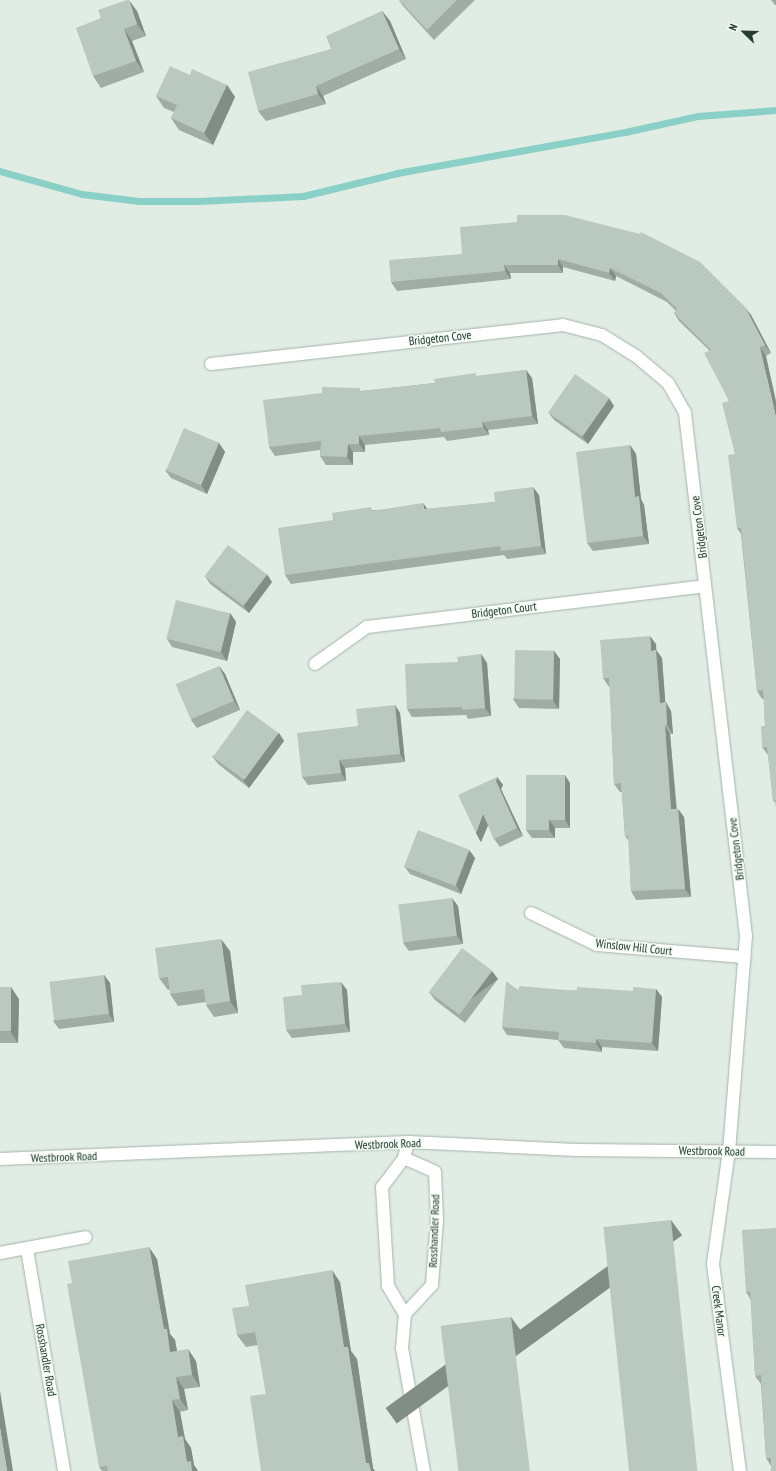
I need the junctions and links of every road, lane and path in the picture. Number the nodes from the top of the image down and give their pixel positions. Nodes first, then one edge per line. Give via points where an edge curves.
1 (211, 364) dead end
2 (705, 586) junction
3 (315, 664) dead end
4 (531, 913) dead end
5 (744, 958) junction
6 (408, 1142) junction
7 (729, 1151) junction
8 (776, 1152) edge
9 (404, 1158) junction
10 (0, 1159) edge
11 (86, 1237) dead end
12 (27, 1249) junction
13 (0, 1253) edge
14 (405, 1314) junction
15 (64, 1471) edge
16 (424, 1471) edge
17 (740, 1471) edge

1 - 2 street, Bridgeton Cove via 563,325 602,335 636,356 668,383 685,414
2 - 3 street, Bridgeton Court via 367,627
2 - 5 street, Bridgeton Cove via 746,936
4 - 5 street, Winslow Hill Court via 597,945
5 - 7 street, Bridgeton Cove
6 - 7 street, Westbrook Road via 576,1150
6 - 9 street
6 - 10 street, Westbrook Road
7 - 8 street, Westbrook Road
7 - 17 street, Creek Manor via 713,1264
9 - 14 street via 382,1187 388,1286
9 - 14 street, Rosshandler Road via 435,1172 437,1220 432,1285
11 - 12 street
12 - 13 street
12 - 15 street, Rosshandler Road
14 - 16 street via 402,1348

